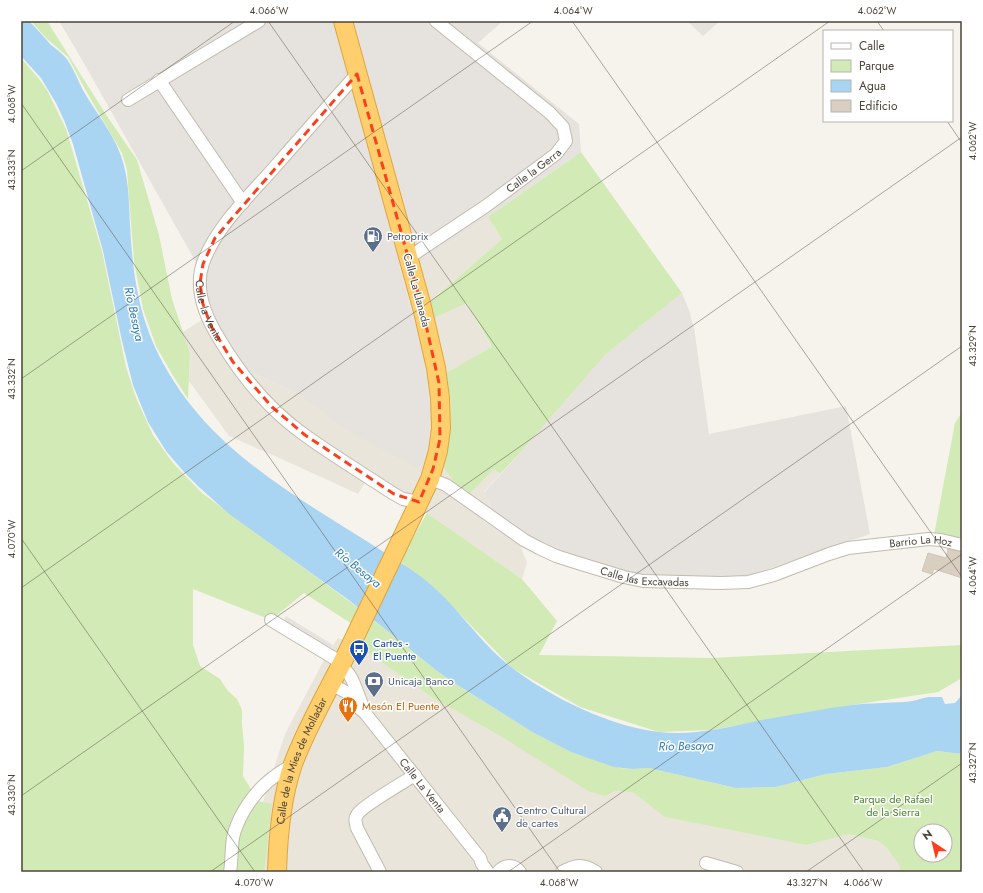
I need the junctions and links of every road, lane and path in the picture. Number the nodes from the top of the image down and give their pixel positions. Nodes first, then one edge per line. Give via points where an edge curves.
1 (259, 21) edge
2 (343, 21) edge
3 (436, 21) edge
4 (357, 74) junction
5 (159, 80) junction
6 (128, 100) dead end
7 (243, 203) junction
8 (408, 258) junction
9 (430, 480) junction
10 (416, 508) junction
11 (878, 544) joint
12 (962, 545) edge
13 (271, 620) dead end
14 (342, 661) junction
15 (331, 684) junction
16 (365, 713) junction
17 (293, 765) junction
18 (415, 775) junction
19 (480, 858) junction
20 (706, 863) dead end
21 (500, 870) edge
22 (230, 872) edge
23 (277, 872) edge
24 (380, 872) edge
25 (488, 872) edge
26 (520, 872) edge
27 (562, 872) edge
28 (596, 872) edge
29 (737, 872) edge

1 - 5 street
2 - 4 highway, Calle La Llanada
3 - 8 street, Calle la Gerra via 550,113 563,128 566,141 556,154 486,206
4 - 7 street, Calle la Venta
4 - 8 highway, Calle La Llanada
5 - 6 street
5 - 7 street
7 - 10 street, Calle la Venta via 215,238 203,264 200,283 203,304 211,326 233,362 272,407 305,435
8 - 9 highway, Calle La Llanada via 427,326 440,390 440,439
9 - 10 highway, Calle La Llanada
9 - 11 street, Calle las Excavadas via 459,493 539,548 578,563 643,581 748,582 774,575 839,550
10 - 14 highway, Calle de la Mies de Molladar
11 - 12 street, Barrio La Hoz via 929,539
13 - 14 street, Calle La Venta
14 - 15 highway, Calle de la Mies de Molladar
14 - 16 street, Calle La Venta
15 - 16 street, Calle La Venta via 346,692
15 - 17 highway, Calle de la Mies de Molladar
16 - 18 street, Calle La Venta
17 - 22 street via 264,784 247,804 234,830
17 - 23 highway, Calle de la Mies de Molladar via 281,812
18 - 19 street, Calle La Venta
18 - 24 street via 363,809 356,817 357,828
19 - 21 street, Calle La Venta
19 - 25 street, Calle La Venta
20 - 29 street
21 - 26 street, Calle La Venta via 513,866
27 - 28 street via 572,867 583,866

